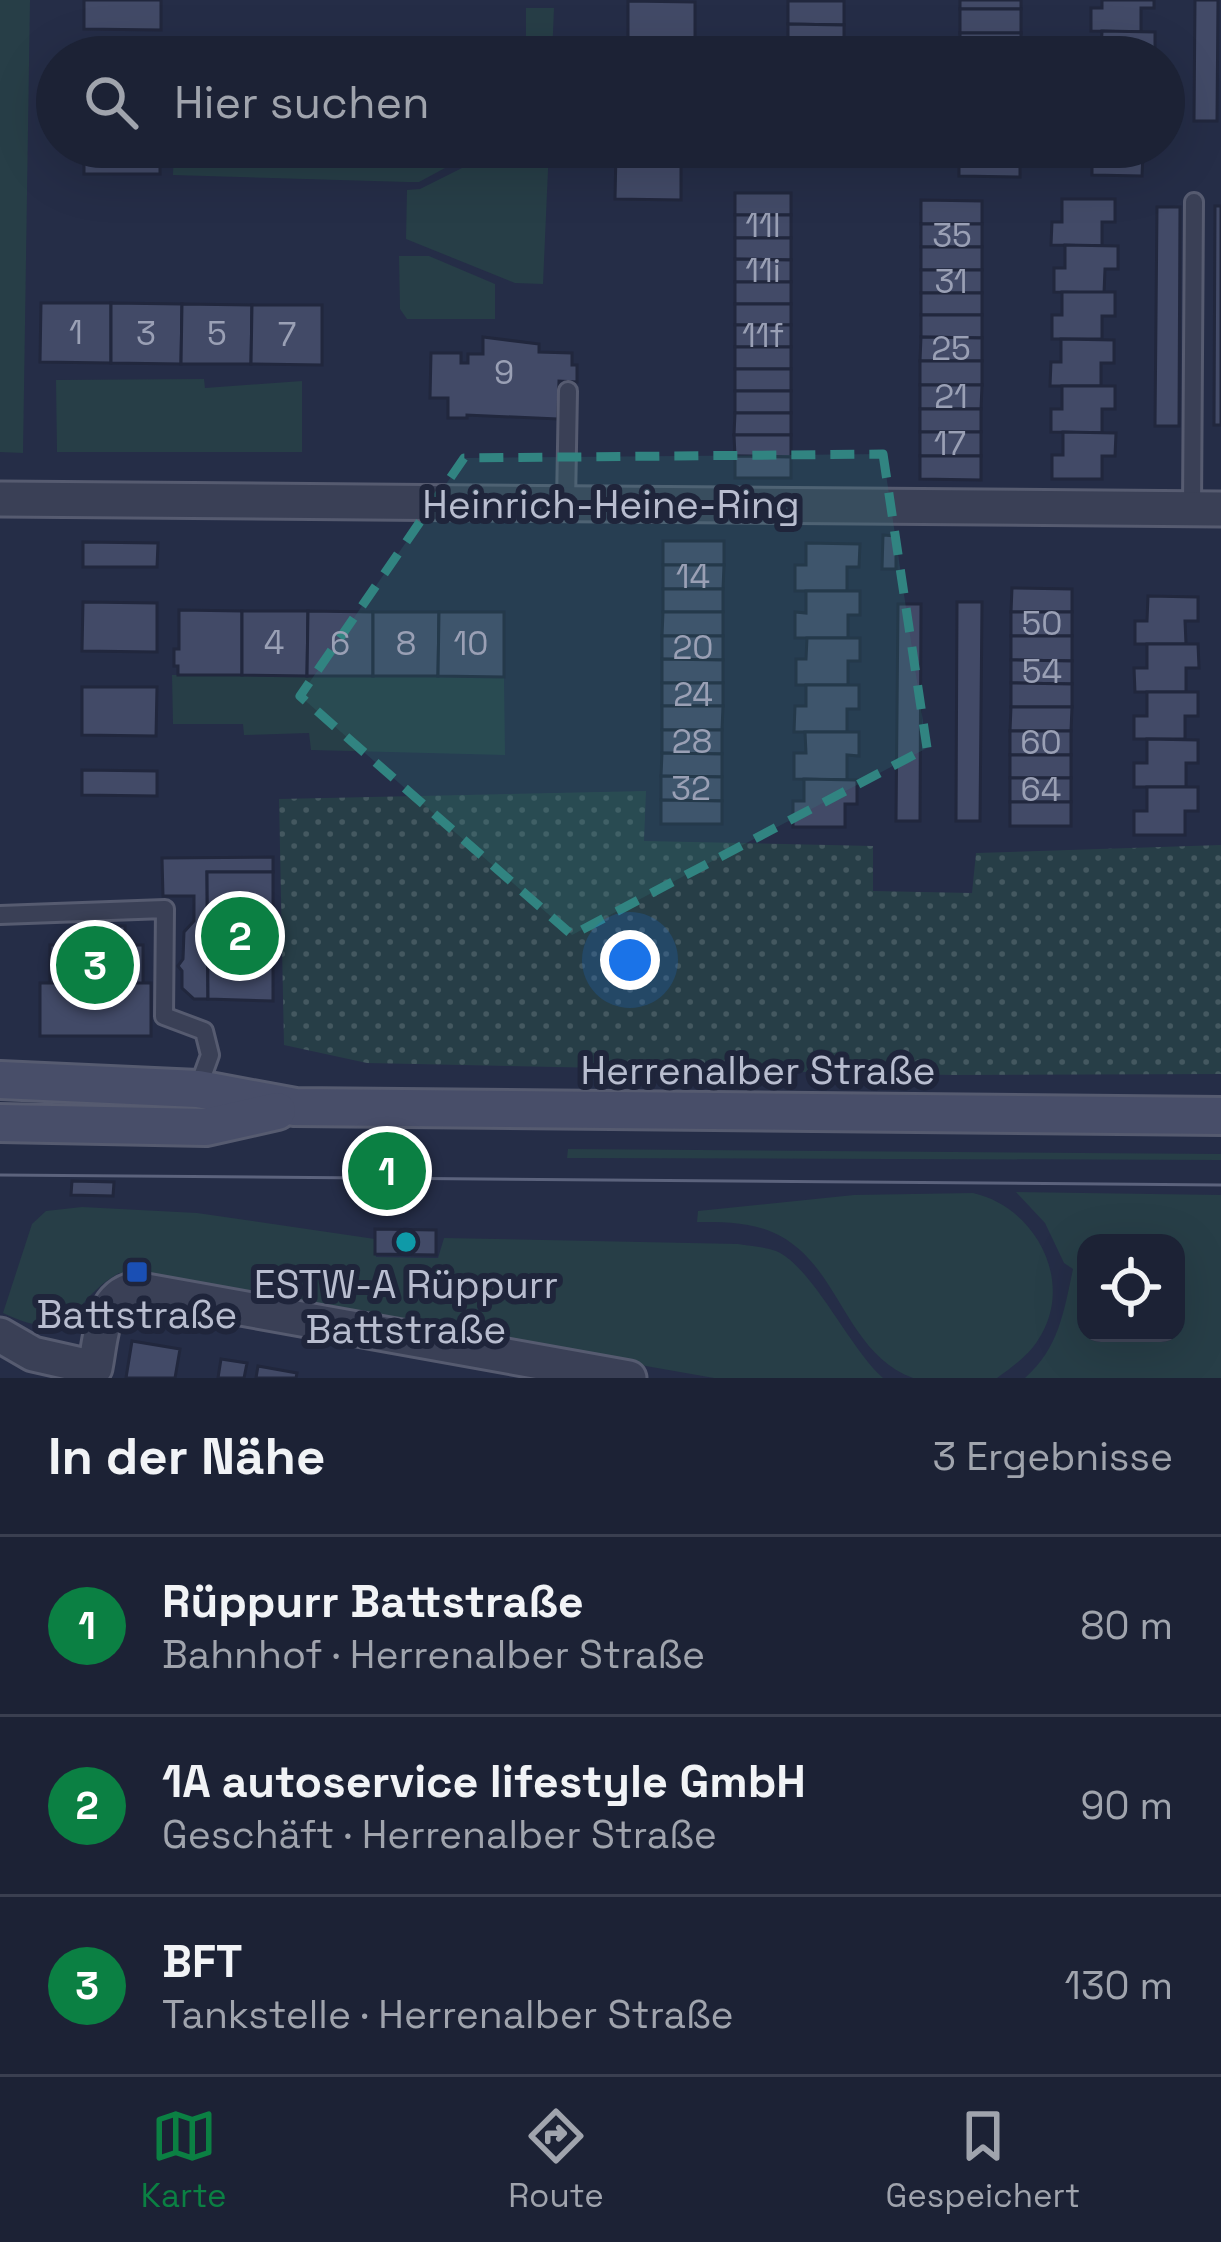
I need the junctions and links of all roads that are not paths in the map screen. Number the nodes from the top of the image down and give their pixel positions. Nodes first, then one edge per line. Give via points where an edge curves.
1 (1194, 202) dead end
2 (568, 391) dead end
3 (0, 499) edge
4 (566, 503) junction
5 (1206, 508) edge
6 (0, 915) edge
7 (0, 1080) edge
8 (198, 1089) junction
9 (295, 1107) junction
10 (1221, 1116) edge
11 (0, 1123) edge
12 (0, 1335) edge
13 (94, 1373) edge
14 (629, 1378) edge

1 - 5 lane
2 - 4 lane
3 - 4 street, Heinrich-Heine-Ring
4 - 5 street, Heinrich-Heine-Ring
6 - 8 lane via 165,910 164,1016 204,1031 210,1055
7 - 8 main road, Herrenalber Straße
8 - 9 main road, Herrenalber Straße
9 - 10 main road, Herrenalber Straße
9 - 11 main road, Herrenalber Straße via 206,1126
12 - 13 street
13 - 14 street via 106,1313 135,1289

